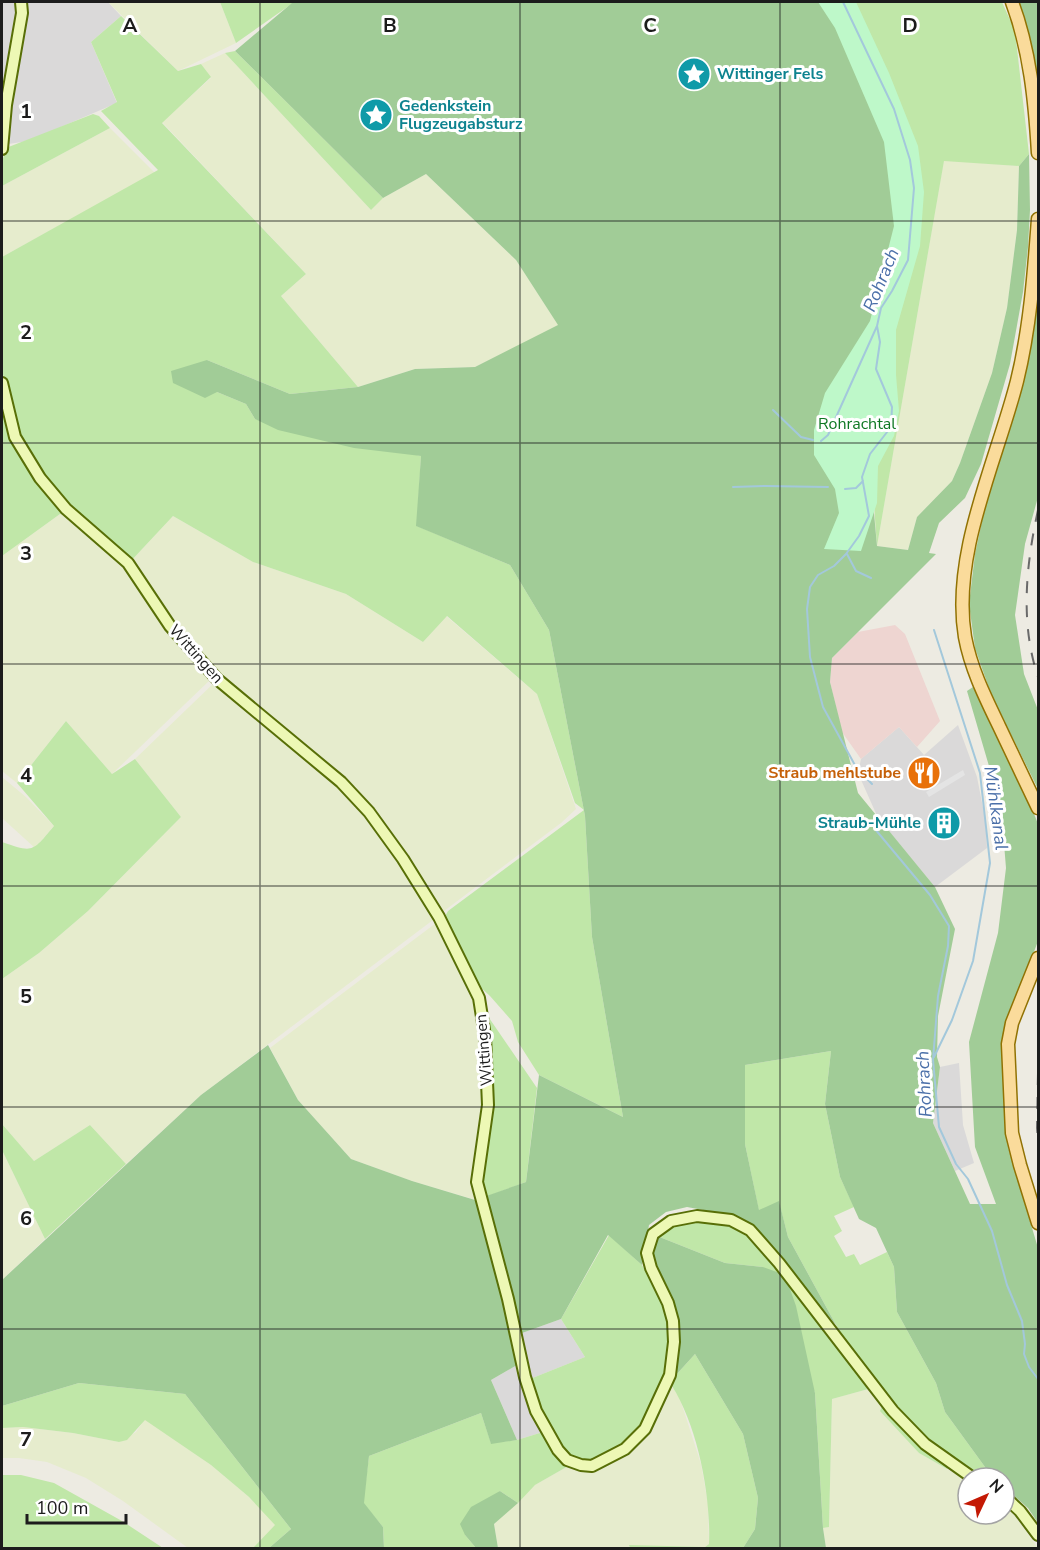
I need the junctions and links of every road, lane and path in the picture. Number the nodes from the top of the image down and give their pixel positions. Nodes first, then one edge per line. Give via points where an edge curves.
1 (21, 2) edge
2 (1012, 2) edge
3 (2, 149) edge
4 (1038, 153) edge
5 (1038, 219) edge
6 (2, 383) edge
7 (1038, 808) edge
8 (1038, 958) edge
9 (1038, 1223) edge
10 (956, 1466) edge
11 (1016, 1507) edge
12 (1038, 1535) edge

1 - 3 street
2 - 4 main road via 1024,39
5 - 7 main road via 1021,362 978,509 966,566 963,607 966,639 979,683
6 - 10 street, Wittingen via 15,437 40,478 66,509 128,563 170,626 217,679 341,782 369,812 439,916 479,998 488,1105 477,1182 525,1377 536,1411 558,1450 567,1460 592,1466 625,1449 645,1429 670,1375 674,1342 674,1321 647,1253 653,1234 671,1221 697,1216 731,1220 750,1230 900,1419 925,1444
8 - 9 main road via 1012,1023 1008,1044 1012,1133
11 - 12 street

